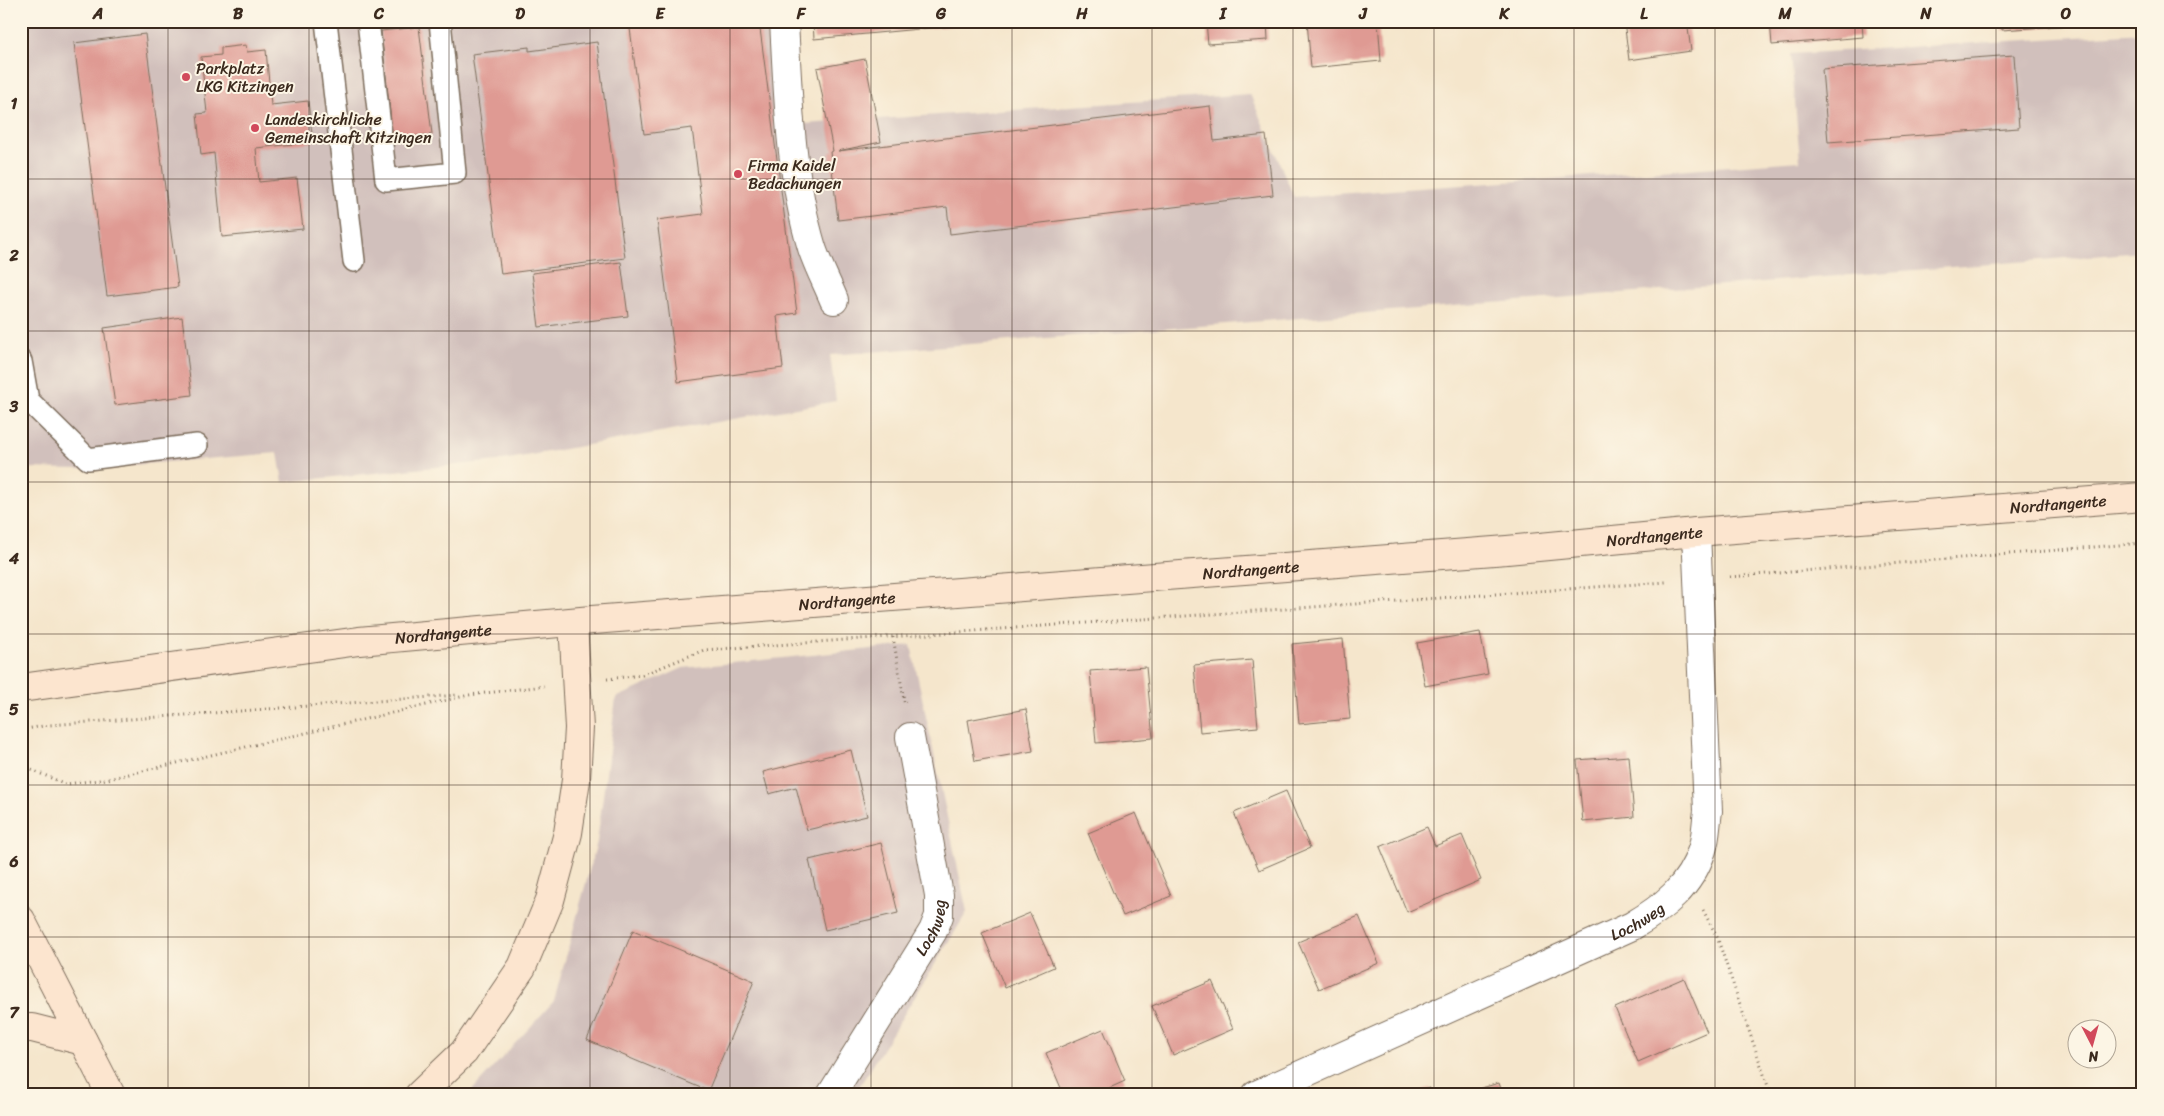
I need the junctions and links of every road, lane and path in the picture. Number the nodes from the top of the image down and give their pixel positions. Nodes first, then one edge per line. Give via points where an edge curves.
1 (326, 21) edge
2 (368, 21) edge
3 (440, 21) edge
4 (784, 21) edge
5 (354, 261) dead end
6 (834, 300) dead end
7 (21, 361) edge
8 (197, 446) dead end
9 (2143, 497) edge
10 (1696, 532) junction
11 (2143, 543) edge
12 (1699, 580) junction
13 (573, 622) junction
14 (893, 637) junction
15 (577, 682) junction
16 (30, 687) edge
17 (469, 695) junction
18 (21, 730) edge
19 (910, 737) joint
20 (21, 754) edge
21 (1686, 884) junction
22 (21, 920) edge
23 (21, 1028) edge
24 (83, 1040) junction
25 (111, 1095) edge
26 (419, 1095) edge
27 (831, 1095) edge
28 (1256, 1095) edge
29 (1771, 1095) edge

1 - 5 lane
2 - 3 lane via 386,180 454,173
4 - 6 street via 789,125 801,201 812,249
7 - 8 lane via 28,400 88,459
9 - 10 main road, Nordtangente
10 - 12 street, Lochweg
10 - 13 main road, Nordtangente via 1507,550
11 - 12 path
12 - 14 path
12 - 21 street, Lochweg via 1708,812 1702,850
13 - 15 main road
13 - 16 main road, Nordtangente via 359,641
14 - 15 path via 704,650 642,675
14 - 19 path
15 - 17 path
15 - 26 main road via 576,780 568,833 550,900 522,967 464,1052
17 - 18 path via 49,725
17 - 20 path via 108,779 66,784 29,768
19 - 27 street, Lochweg via 939,895 938,916 933,931
21 - 28 street, Lochweg via 1663,907 1632,926
21 - 29 path via 1717,937
22 - 24 main road
23 - 24 main road
24 - 25 main road

